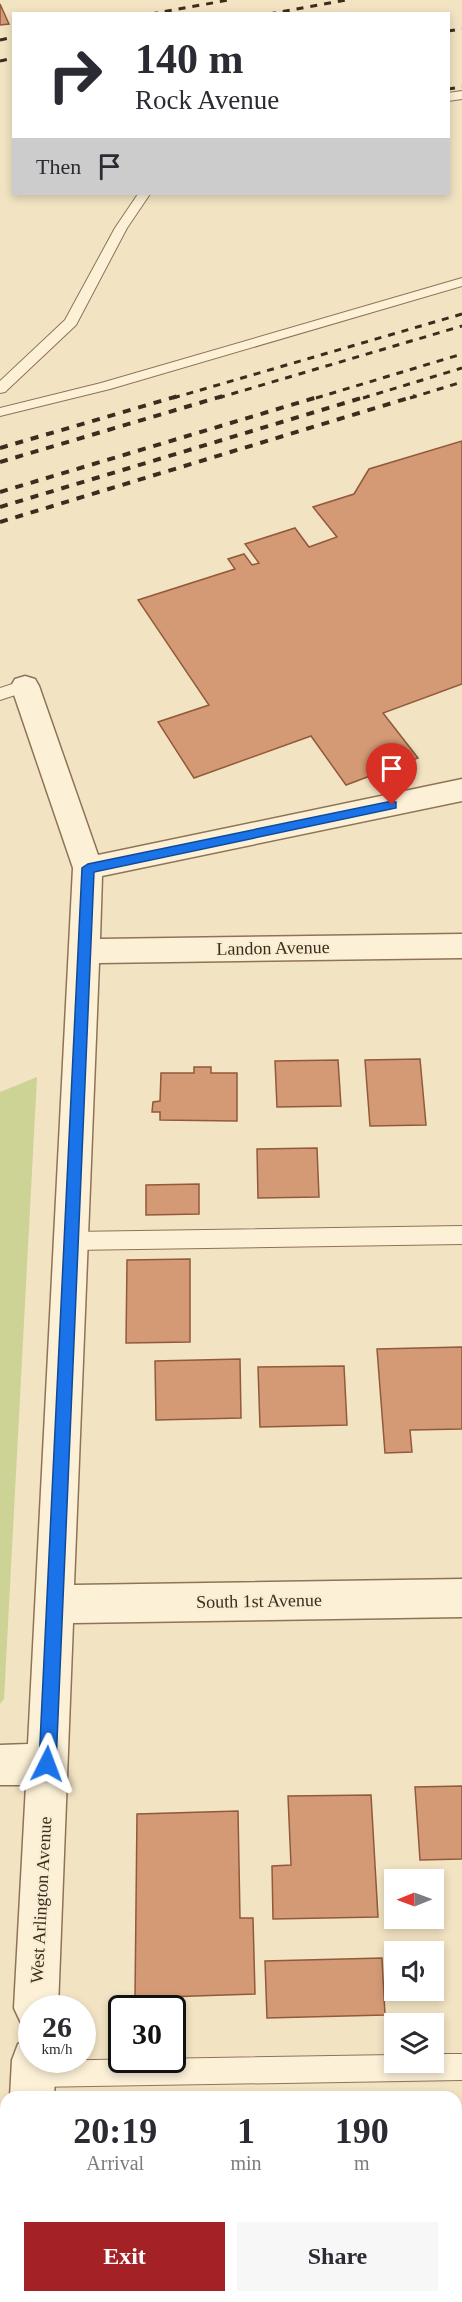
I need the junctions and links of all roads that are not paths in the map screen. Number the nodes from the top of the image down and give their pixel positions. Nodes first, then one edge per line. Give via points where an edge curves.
1 (143, 195) edge
2 (462, 282) edge
3 (0, 389) edge
4 (0, 412) edge
5 (13, 690) edge
6 (462, 790) edge
7 (88, 868) junction
8 (462, 946) edge
9 (84, 951) junction
10 (462, 1235) edge
11 (72, 1241) junction
12 (462, 1598) edge
13 (55, 1604) junction
14 (47, 1764) junction
15 (0, 1765) edge
16 (37, 1995) edge
17 (462, 2067) edge
18 (33, 2077) edge

1 - 3 lane via 121,228 71,322
2 - 4 lane via 105,387
5 - 7 street, West Arlington Avenue
6 - 7 street
7 - 9 street, West Arlington Avenue
8 - 9 street, Landon Avenue
9 - 11 street, West Arlington Avenue
10 - 11 lane
11 - 13 street, West Arlington Avenue
12 - 13 street, South 1st Avenue
13 - 14 street, West Arlington Avenue
14 - 15 street
14 - 16 street, West Arlington Avenue
17 - 18 lane

